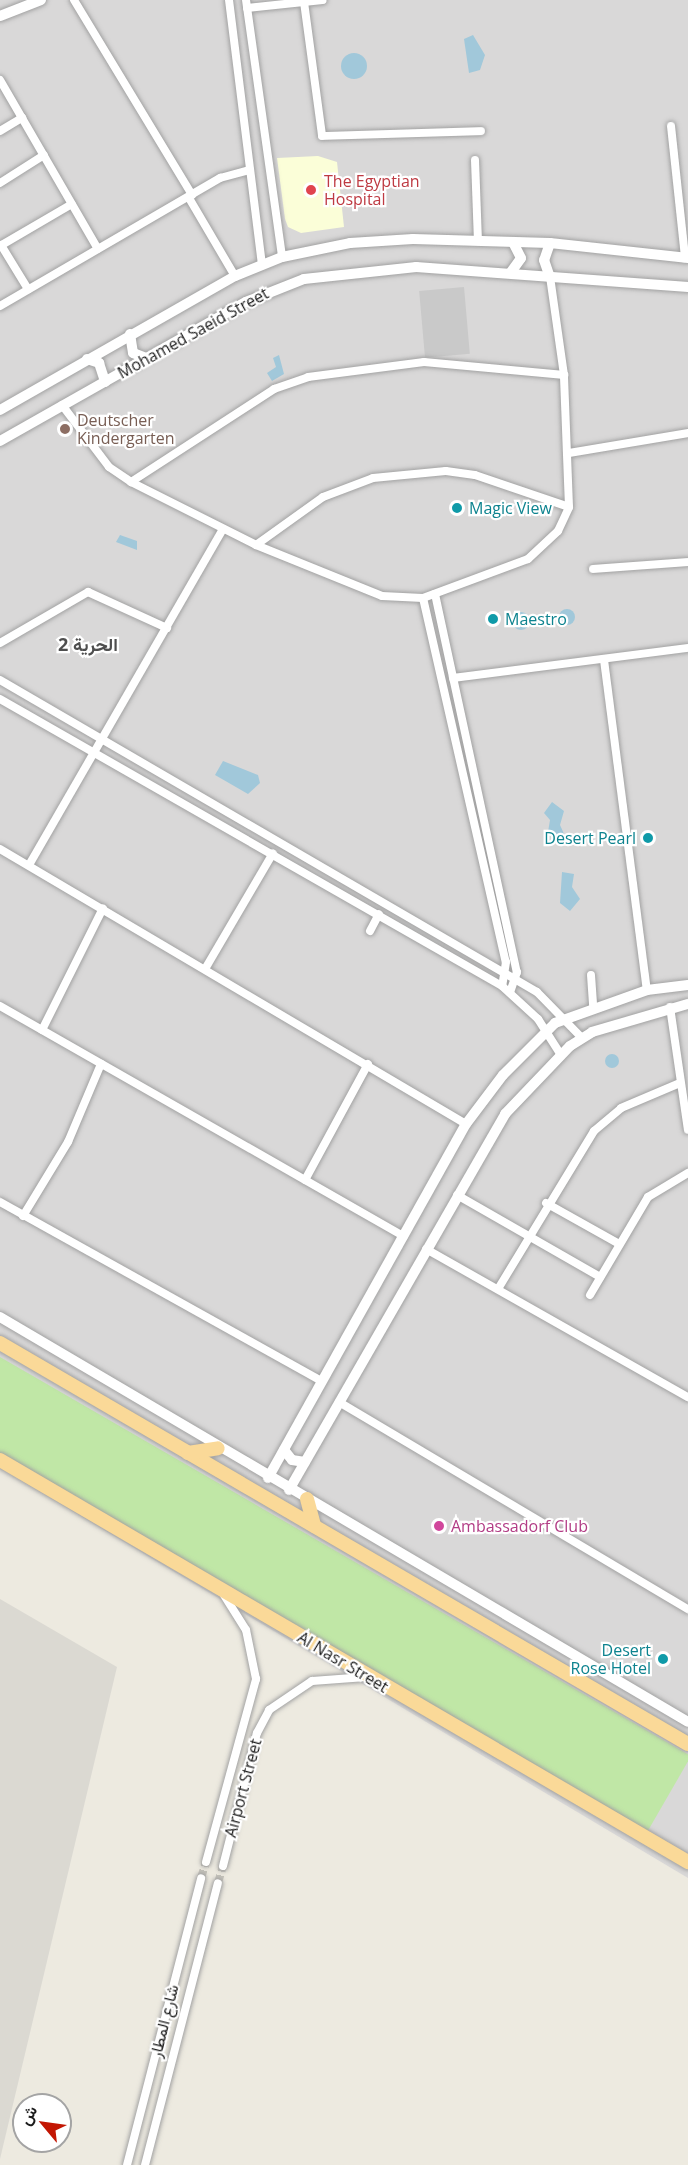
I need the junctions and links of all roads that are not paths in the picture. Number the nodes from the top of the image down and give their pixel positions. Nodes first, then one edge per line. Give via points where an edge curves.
1 (41, 0) edge
2 (74, 0) edge
3 (229, 0) edge
4 (323, 0) edge
5 (304, 2) junction
6 (17, 4) edge
7 (246, 4) edge
8 (0, 16) edge
9 (0, 80) edge
10 (22, 118) junction
11 (671, 126) dead end
12 (0, 131) edge
13 (481, 131) dead end
14 (44, 155) junction
15 (475, 160) dead end
16 (249, 170) junction
17 (0, 183) edge
18 (191, 196) junction
19 (72, 204) junction
20 (478, 241) junction
21 (513, 242) junction
22 (550, 243) junction
23 (1, 246) edge
24 (98, 249) junction
25 (282, 257) junction
26 (686, 258) edge
27 (262, 265) junction
28 (511, 272) junction
29 (235, 276) junction
30 (550, 277) junction
31 (688, 286) edge
32 (28, 289) junction
33 (0, 306) edge
34 (130, 334) junction
35 (146, 358) junction
36 (87, 359) junction
37 (564, 375) junction
38 (105, 382) junction
39 (62, 405) junction
40 (0, 410) edge
41 (688, 433) edge
42 (0, 441) edge
43 (569, 453) junction
44 (131, 482) junction
45 (569, 507) junction
46 (223, 529) junction
47 (256, 545) junction
48 (688, 561) edge
49 (593, 569) dead end
50 (435, 594) junction
51 (423, 598) junction
52 (167, 628) junction
53 (0, 643) edge
54 (688, 648) edge
55 (604, 660) junction
56 (453, 678) junction
57 (0, 680) edge
58 (0, 699) edge
59 (105, 736) junction
60 (96, 751) junction
61 (477, 782) junction
62 (465, 786) junction
63 (0, 849) edge
64 (273, 853) junction
65 (28, 866) junction
66 (103, 908) junction
67 (379, 914) junction
68 (370, 931) dead end
69 (206, 969) junction
70 (507, 974) junction
71 (591, 975) dead end
72 (516, 979) junction
73 (688, 985) edge
74 (502, 986) junction
75 (647, 990) junction
76 (510, 992) junction
77 (688, 1004) edge
78 (0, 1006) edge
79 (670, 1006) junction
80 (593, 1007) junction
81 (567, 1018) junction
82 (42, 1030) junction
83 (547, 1030) junction
84 (582, 1038) junction
85 (561, 1055) junction
86 (101, 1064) junction
87 (368, 1064) junction
88 (680, 1083) junction
89 (466, 1124) junction
90 (688, 1130) edge
91 (688, 1173) edge
92 (305, 1180) junction
93 (457, 1195) junction
94 (0, 1203) edge
95 (546, 1203) junction
96 (23, 1216) junction
97 (404, 1236) junction
98 (528, 1236) junction
99 (619, 1244) junction
100 (426, 1249) junction
101 (600, 1277) junction
102 (498, 1289) junction
103 (590, 1295) dead end
104 (0, 1317) edge
105 (0, 1343) edge
106 (321, 1382) junction
107 (688, 1397) edge
108 (339, 1402) junction
109 (218, 1448) junction
110 (284, 1450) junction
111 (188, 1453) junction
112 (0, 1460) edge
113 (305, 1462) junction
114 (268, 1478) junction
115 (289, 1490) junction
116 (307, 1499) junction
117 (314, 1526) junction
118 (218, 1586) junction
119 (688, 1609) edge
120 (366, 1677) junction
121 (688, 1722) edge
122 (688, 1744) edge
123 (225, 1796) junction
124 (240, 1800) junction
125 (206, 1862) tunnel mouth
126 (688, 1862) edge
127 (223, 1866) tunnel mouth
128 (201, 1878) tunnel mouth
129 (218, 1883) tunnel mouth
130 (182, 1954) junction
131 (199, 1957) junction
132 (127, 2165) edge
133 (145, 2165) edge

1 - 6 street
2 - 18 street
3 - 16 street
4 - 5 street
5 - 7 street
5 - 13 street via 322,136
6 - 8 street
7 - 25 street
9 - 10 street
10 - 12 street
10 - 14 street
11 - 26 street
14 - 17 street
14 - 19 street
15 - 20 street
16 - 18 street via 219,178
16 - 27 street
18 - 24 street
18 - 29 street
19 - 23 street
19 - 24 street
20 - 21 street, Mohamed Saeid Street
20 - 25 street, Mohamed Saeid Street via 350,243
21 - 22 street, Mohamed Saeid Street
21 - 28 street via 521,258
22 - 26 street, Mohamed Saeid Street
22 - 30 street via 544,260
23 - 32 street
24 - 32 street
25 - 27 street, Mohamed Saeid Street
27 - 29 street, Mohamed Saeid Street
28 - 30 street, Mohamed Saeid Street
28 - 35 street, Mohamed Saeid Street via 416,267 304,279 246,302
29 - 34 street, Mohamed Saeid Street
30 - 31 street, Mohamed Saeid Street
30 - 37 street
32 - 33 street
34 - 35 street via 129,348
34 - 36 street, Mohamed Saeid Street
35 - 38 street, Mohamed Saeid Street
36 - 38 street via 104,369
36 - 40 street, Mohamed Saeid Street
37 - 43 street
37 - 44 street via 424,362 308,377 274,388
38 - 39 street, Mohamed Saeid Street
39 - 42 street, Mohamed Saeid Street
39 - 44 street via 109,467
41 - 43 street
43 - 45 street
44 - 46 street
45 - 47 street via 475,475 446,471 374,478 323,497
45 - 50 street via 558,531 528,560
46 - 47 street
46 - 52 street
47 - 51 street via 382,596
48 - 49 street
50 - 51 street
50 - 56 street
51 - 62 street
52 - 53 street via 88,592
52 - 59 street
54 - 55 street
55 - 56 street
55 - 75 street
56 - 61 street
57 - 59 street
58 - 60 street
59 - 60 street
59 - 70 street
60 - 64 street
60 - 65 street
61 - 62 street
61 - 72 street
62 - 70 street
63 - 65 street
64 - 67 street
64 - 69 street
65 - 66 street
66 - 69 street
66 - 82 street
67 - 68 street
67 - 74 street
69 - 87 street
70 - 72 street
70 - 74 street
71 - 80 street
72 - 76 street
72 - 81 street
73 - 75 street
74 - 76 street
75 - 80 street
76 - 83 street
77 - 79 street
78 - 82 street
79 - 84 street
79 - 88 street
80 - 81 street
81 - 83 street
81 - 84 street
82 - 86 street
83 - 85 street
83 - 89 street via 503,1075
84 - 85 street
85 - 93 street via 499,1123
86 - 92 street
86 - 96 street via 68,1142
87 - 89 street
87 - 92 street
88 - 90 street
88 - 95 street via 621,1108 594,1131
89 - 97 street
91 - 99 street via 648,1197
92 - 97 street
93 - 98 street
93 - 100 street
94 - 96 street
95 - 98 street
95 - 99 street
96 - 106 street
97 - 106 street
98 - 101 street
98 - 102 street
99 - 101 street
100 - 102 street
100 - 108 street
101 - 103 street
102 - 107 street
104 - 109 street
105 - 111 main road
106 - 110 street
108 - 113 street
108 - 119 street
109 - 111 main road
109 - 114 street
110 - 113 street via 292,1460
110 - 114 street
111 - 117 main road
112 - 118 main road, Al Nasr Street
113 - 115 street
114 - 115 street
115 - 116 street
116 - 117 main road
116 - 121 street
117 - 122 main road
118 - 120 main road, Al Nasr Street
118 - 123 street via 246,1629 255,1656 256,1679
120 - 124 street, Airport Street via 312,1681 269,1710
120 - 126 main road, Al Nasr Street
123 - 124 street
123 - 125 street
124 - 127 street, Airport Street
128 - 130 street, شارع المطار
129 - 131 street
130 - 131 street
130 - 132 street, شارع المطار
131 - 133 street

